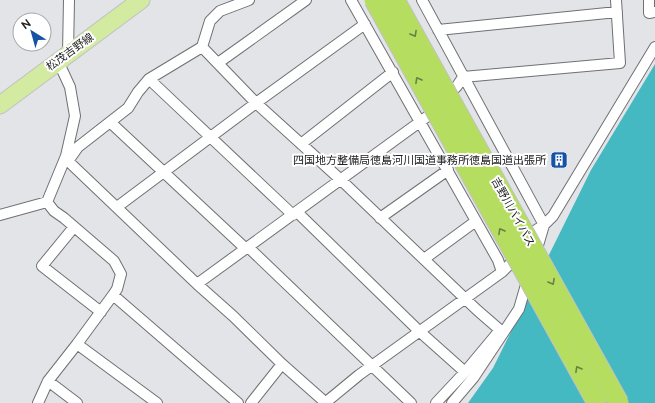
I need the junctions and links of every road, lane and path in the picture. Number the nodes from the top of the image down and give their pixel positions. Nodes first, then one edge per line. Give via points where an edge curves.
1 (69, 0) edge
2 (141, 0) edge
3 (249, 0) edge
4 (306, 0) edge
5 (352, 0) edge
6 (374, 0) edge
7 (395, 0) edge
8 (422, 0) edge
9 (616, 0) edge
10 (649, 0) edge
11 (617, 12) junction
12 (655, 12) edge
13 (365, 24) junction
14 (438, 30) junction
15 (202, 46) junction
16 (655, 47) edge
17 (63, 57) junction
18 (218, 63) junction
19 (393, 72) junction
20 (464, 76) junction
21 (149, 79) junction
22 (256, 103) junction
23 (0, 105) edge
24 (421, 121) junction
25 (110, 122) junction
26 (210, 137) junction
27 (301, 144) junction
28 (67, 158) junction
29 (448, 170) junction
30 (164, 172) junction
31 (341, 180) junction
32 (47, 202) junction
33 (117, 207) junction
34 (295, 213) junction
35 (0, 215) edge
36 (380, 218) junction
37 (476, 221) junction
38 (544, 225) junction
39 (74, 227) junction
40 (247, 248) junction
41 (424, 259) junction
42 (502, 272) junction
43 (197, 284) junction
44 (113, 296) junction
45 (465, 298) junction
46 (101, 312) junction
47 (419, 331) junction
48 (77, 344) junction
49 (282, 364) junction
50 (372, 365) junction
51 (465, 372) junction
52 (48, 381) junction
53 (38, 403) edge
54 (77, 403) edge
55 (157, 403) edge
56 (238, 403) edge
57 (251, 403) edge
58 (326, 403) edge
59 (411, 403) edge
60 (436, 403) edge
61 (452, 403) edge
62 (597, 403) edge
63 (619, 403) edge

1 - 17 street
2 - 17 main road, 松茂吉野線
3 - 15 street via 220,11 210,20
4 - 18 street
5 - 13 street
62 -> 6 highway, 吉野川バイパス, bridge
7 -> 63 highway, 吉野川バイパス, bridge
8 - 14 street
9 - 11 street
10 - 12 street via 649,13
11 - 14 street
11 - 20 street via 620,63
13 - 19 street
13 - 22 street
14 - 20 street
15 - 18 street
15 - 21 street
16 - 38 street via 553,216
17 - 23 main road, 松茂吉野線
17 - 28 street via 75,116
18 - 22 street
19 - 24 street
19 - 27 street
20 - 24 street
20 - 38 street
21 - 25 street via 128,108
21 - 26 street
22 - 26 street
22 - 27 street
24 - 29 street
24 - 31 street
25 - 28 street
25 - 30 street
26 - 30 street
26 - 34 street
27 - 31 street
28 - 32 street
28 - 33 street
29 - 36 street
29 - 37 street
30 - 33 street
30 - 40 street
31 - 34 street
31 - 36 street
32 - 35 street
32 - 39 street
33 - 43 street
34 - 40 street
34 - 47 street
36 - 41 street
37 - 41 street
37 - 42 street
38 - 42 street via 536,230 516,258
38 - 61 street via 519,309 474,377
39 - 44 street via 114,261 121,274
39 - 46 street via 42,266
40 - 43 street
40 - 50 street
41 - 45 street
42 - 45 street
43 - 49 street
44 - 46 street
44 - 56 street
45 - 47 street
45 - 51 street via 500,330
46 - 48 street
47 - 50 street
47 - 51 street
48 - 52 street
48 - 55 street
49 - 57 street
49 - 58 street
50 - 58 street
50 - 59 street
51 - 60 street
52 - 53 street
52 - 54 street

